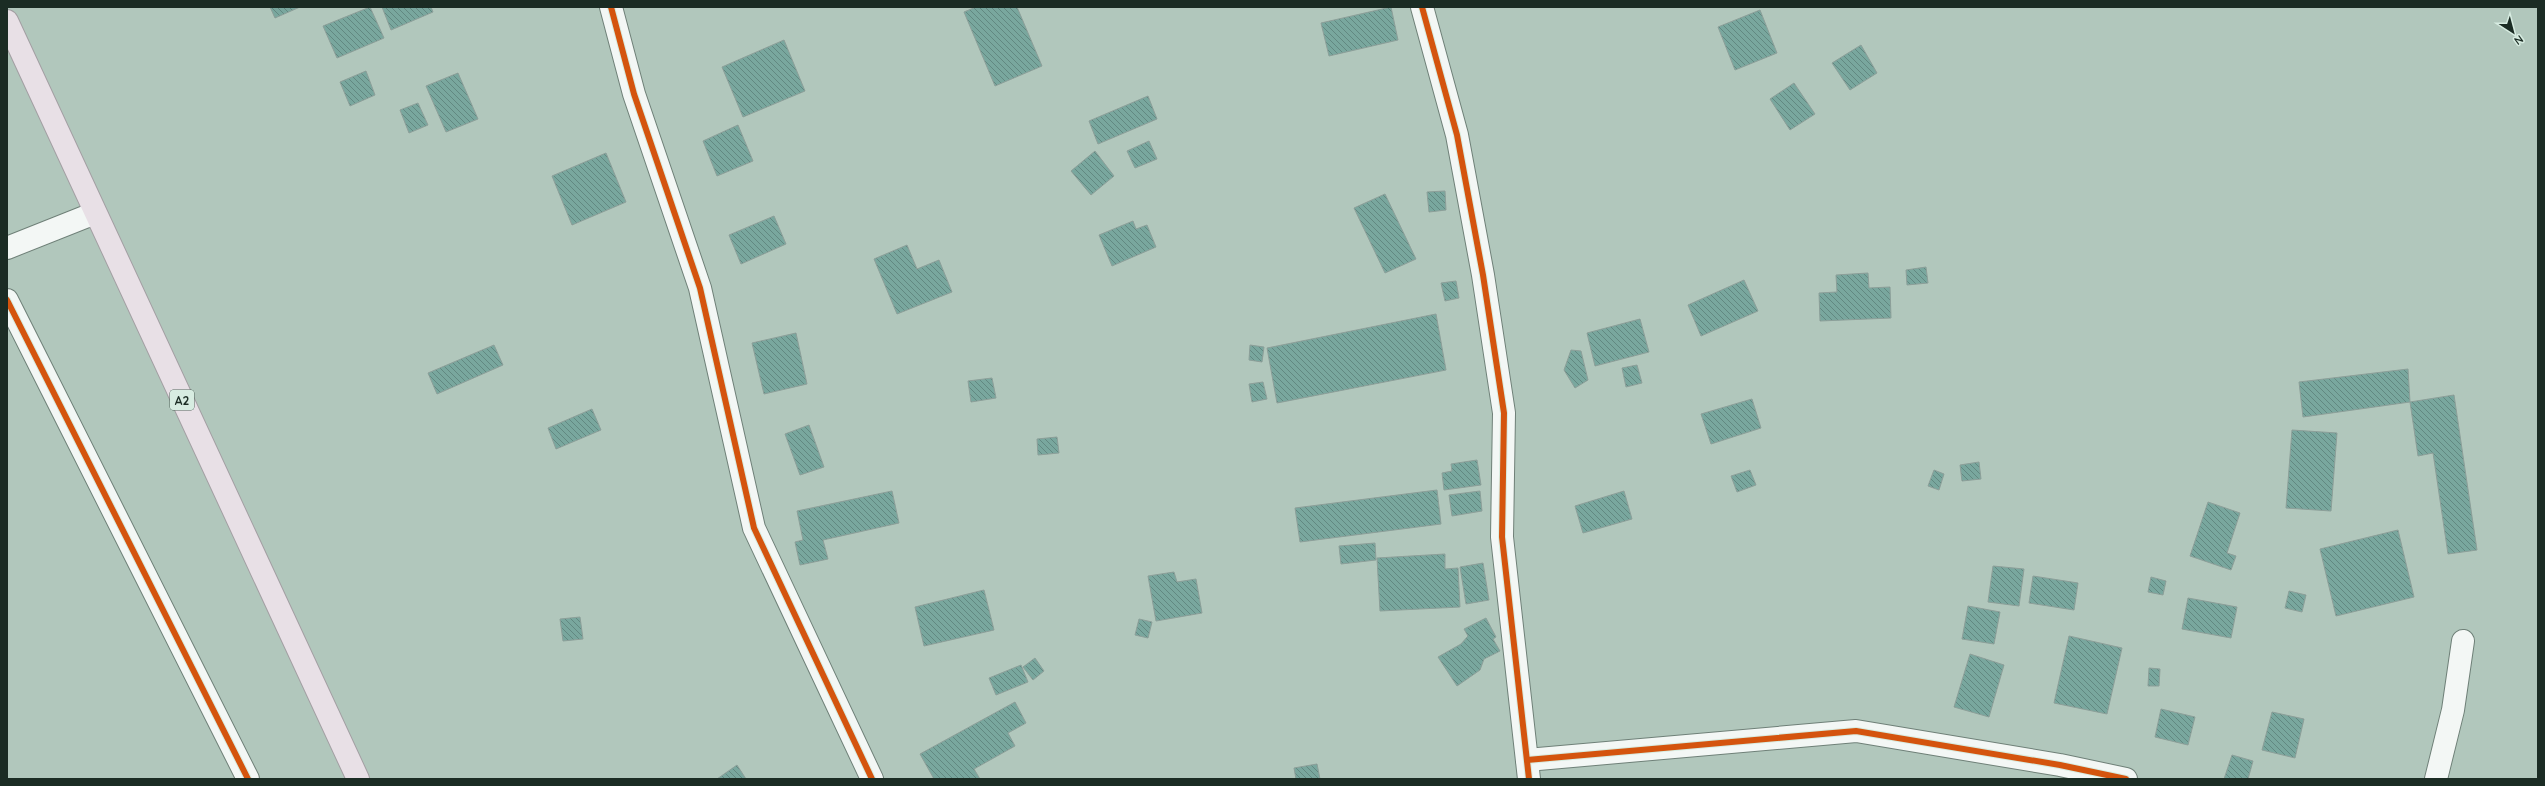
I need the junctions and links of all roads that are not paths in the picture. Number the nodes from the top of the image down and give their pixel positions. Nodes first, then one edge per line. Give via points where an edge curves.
1 (611, 7) edge
2 (1422, 7) edge
3 (7, 21) edge
4 (95, 213) junction
5 (7, 248) edge
6 (7, 300) edge
7 (2463, 641) dead end
8 (1528, 770) edge
9 (248, 779) edge
10 (358, 779) edge
11 (872, 779) edge
12 (2126, 779) edge
13 (2436, 779) edge

1 - 11 street via 634,94 700,288 754,528
2 - 8 street via 1457,135 1483,275 1504,413 1502,538
3 - 4 highway, A2
4 - 5 street
4 - 10 highway, A2
6 - 9 street
7 - 13 street via 2453,710
8 - 12 street via 1856,731 2060,765

